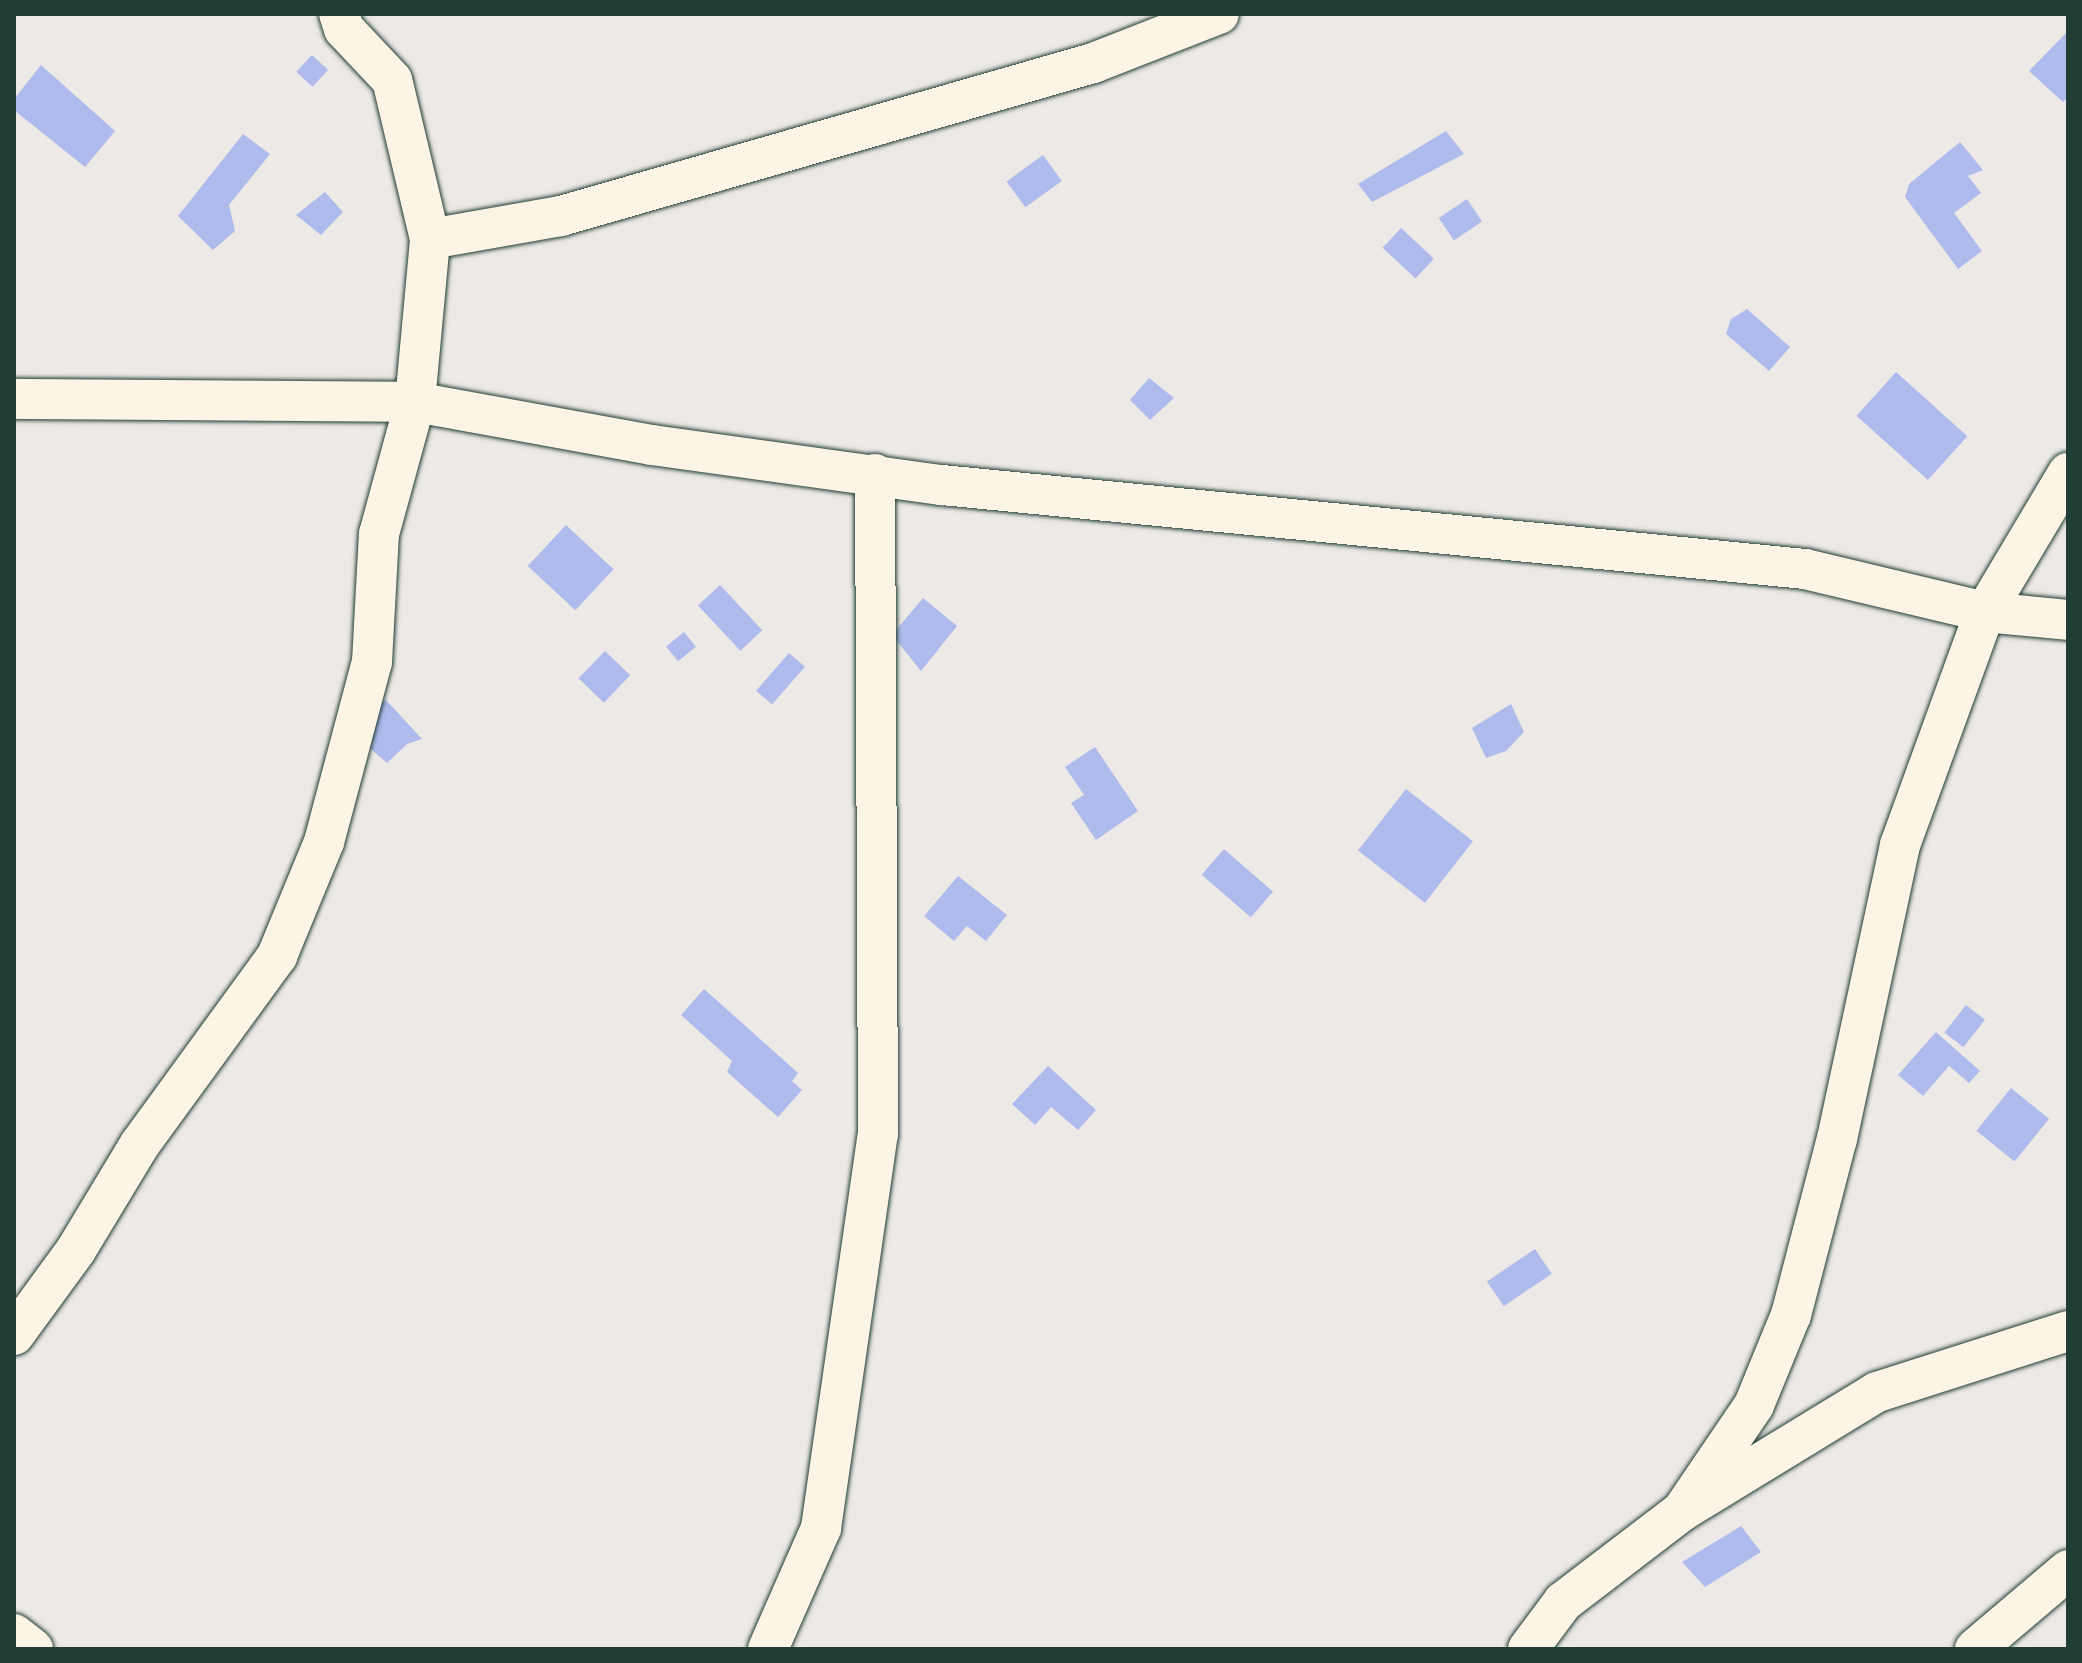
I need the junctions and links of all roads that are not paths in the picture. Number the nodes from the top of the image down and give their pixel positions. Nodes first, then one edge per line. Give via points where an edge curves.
1 (339, 14) edge
2 (1219, 14) edge
3 (430, 239) junction
4 (14, 399) edge
5 (415, 402) junction
6 (2068, 473) edge
7 (875, 474) junction
8 (1985, 612) junction
9 (2068, 620) edge
10 (2068, 1331) edge
11 (14, 1335) edge
12 (1682, 1511) junction
13 (2068, 1570) edge
14 (14, 1634) edge
15 (33, 1649) edge
16 (768, 1649) edge
17 (1528, 1649) edge
18 (1975, 1649) edge

1 - 3 street via 344,29 392,80
2 - 3 street via 1093,63 591,207
3 - 5 street
4 - 5 street
5 - 7 street via 652,445
5 - 11 street via 379,534 372,662 324,842 277,956 140,1144 76,1250
6 - 8 street
7 - 8 street via 1805,569
7 - 16 street via 878,1134 821,1528
8 - 9 street
8 - 12 street via 1900,845 1837,1139 1791,1315 1754,1405
10 - 12 street via 1877,1392
12 - 17 street via 1563,1602
13 - 18 street
14 - 15 street

